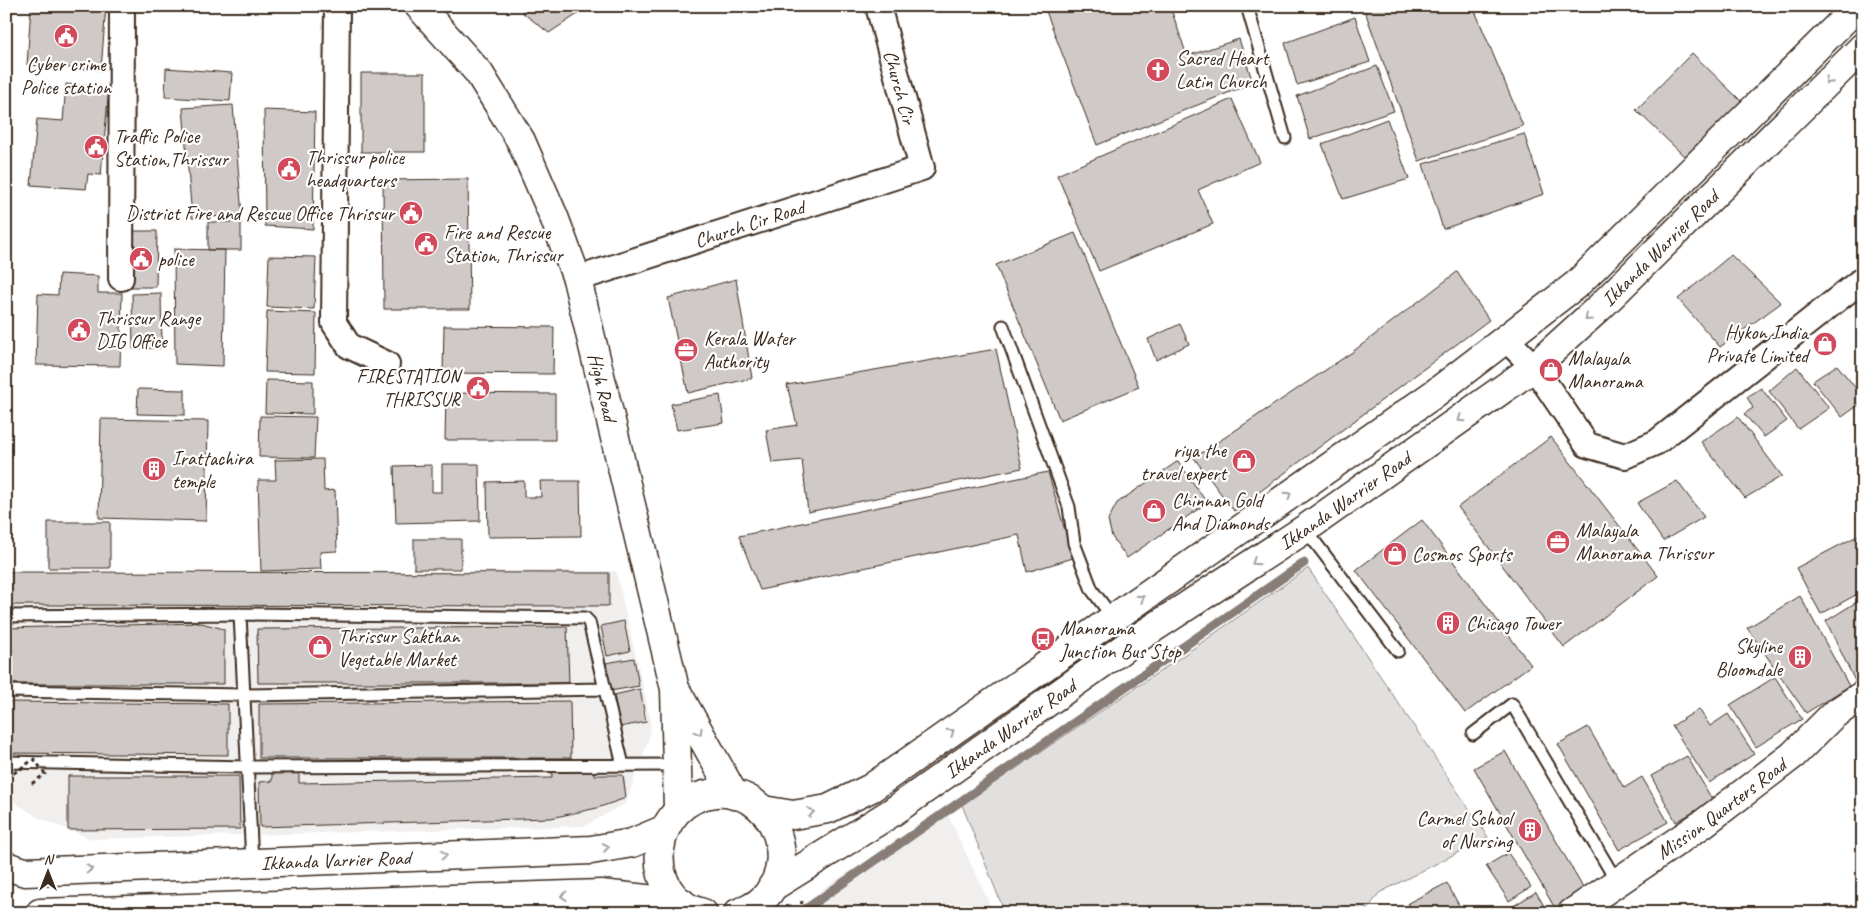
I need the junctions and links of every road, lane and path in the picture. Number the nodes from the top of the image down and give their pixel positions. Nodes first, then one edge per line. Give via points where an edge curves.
1 (122, 6) edge
2 (336, 6) edge
3 (419, 6) edge
4 (878, 6) edge
5 (1247, 6) edge
6 (1858, 6) edge
7 (1863, 47) edge
8 (1285, 138) dead end
9 (922, 168) joint
10 (121, 278) dead end
11 (577, 278) junction
12 (1863, 280) edge
13 (1003, 326) dead end
14 (1506, 339) junction
15 (387, 364) dead end
16 (1534, 367) junction
17 (1305, 529) junction
18 (240, 614) junction
19 (6, 616) edge
20 (1113, 618) junction
21 (1398, 651) dead end
22 (605, 689) junction
23 (675, 689) junction
24 (6, 691) edge
25 (244, 695) junction
26 (1863, 695) edge
27 (1473, 734) dead end
28 (6, 762) edge
29 (619, 764) junction
30 (675, 765) junction
31 (248, 766) junction
32 (7, 778) edge
33 (30, 785) dead end
34 (734, 795) junction
35 (763, 810) junction
36 (671, 820) junction
37 (252, 863) junction
38 (6, 866) edge
39 (1617, 882) junction
40 (772, 887) junction
41 (307, 908) edge
42 (693, 908) edge
43 (198, 910) edge
44 (743, 912) edge
45 (40, 913) edge
46 (1572, 913) edge

1 - 10 street
2 - 15 street via 334,323 349,346
3 - 11 main road, High Road via 479,73 521,141
4 - 9 street, Church Cir
5 - 8 lane
6 - 14 main road, Ikkanda Warrier Road via 1577,284
7 -> 16 main road, Ikkanda Warrier Road via 1600,307
9 - 11 street, Church Cir Road
11 - 23 main road, High Road
12 - 16 street via 1657,442 1624,456 1587,445
13 - 20 lane via 1070,506 1074,543 1092,590
14 - 16 street
20 -> 14 main road, Ikkanda Warrier Road via 1434,394
16 -> 17 main road, Ikkanda Warrier Road
17 - 21 lane
17 -> 40 main road, Ikkanda Warrier Road via 1138,638 891,813
18 - 19 lane
18 - 22 lane via 585,618 589,622
18 - 25 lane
35 -> 20 main road, Ikkanda Warrier Road via 793,815 828,809 871,788
22 - 25 lane
22 - 29 lane via 622,761
23 - 30 main road, High Road
23 -> 34 main road
24 - 25 lane
25 - 31 lane
26 - 39 main road, Mission Quarters Road via 1833,715 1793,755 1704,823
27 - 39 lane via 1512,704
28 - 31 lane
29 - 30 lane
29 - 31 lane
30 - 36 main road, High Road
31 - 37 lane
32 - 33 path, bridge via 34,760 45,774
34 - 35 main road
34 - 36 main road, Ikkanda Varrier Road via 717,793 700,797
35 - 40 main road via 780,839 782,855
37 -> 36 main road, Ikkanda Varrier Road via 591,850 632,843
36 - 42 main road, High Road via 659,850 660,870 669,888
38 -> 37 main road, Ikkanda Varrier Road via 24,872
39 - 46 main road, Mission Quarters Road
40 - 44 main road
42 -> 41 main road via 600,894
41 - 43 main road
43 - 45 main road

